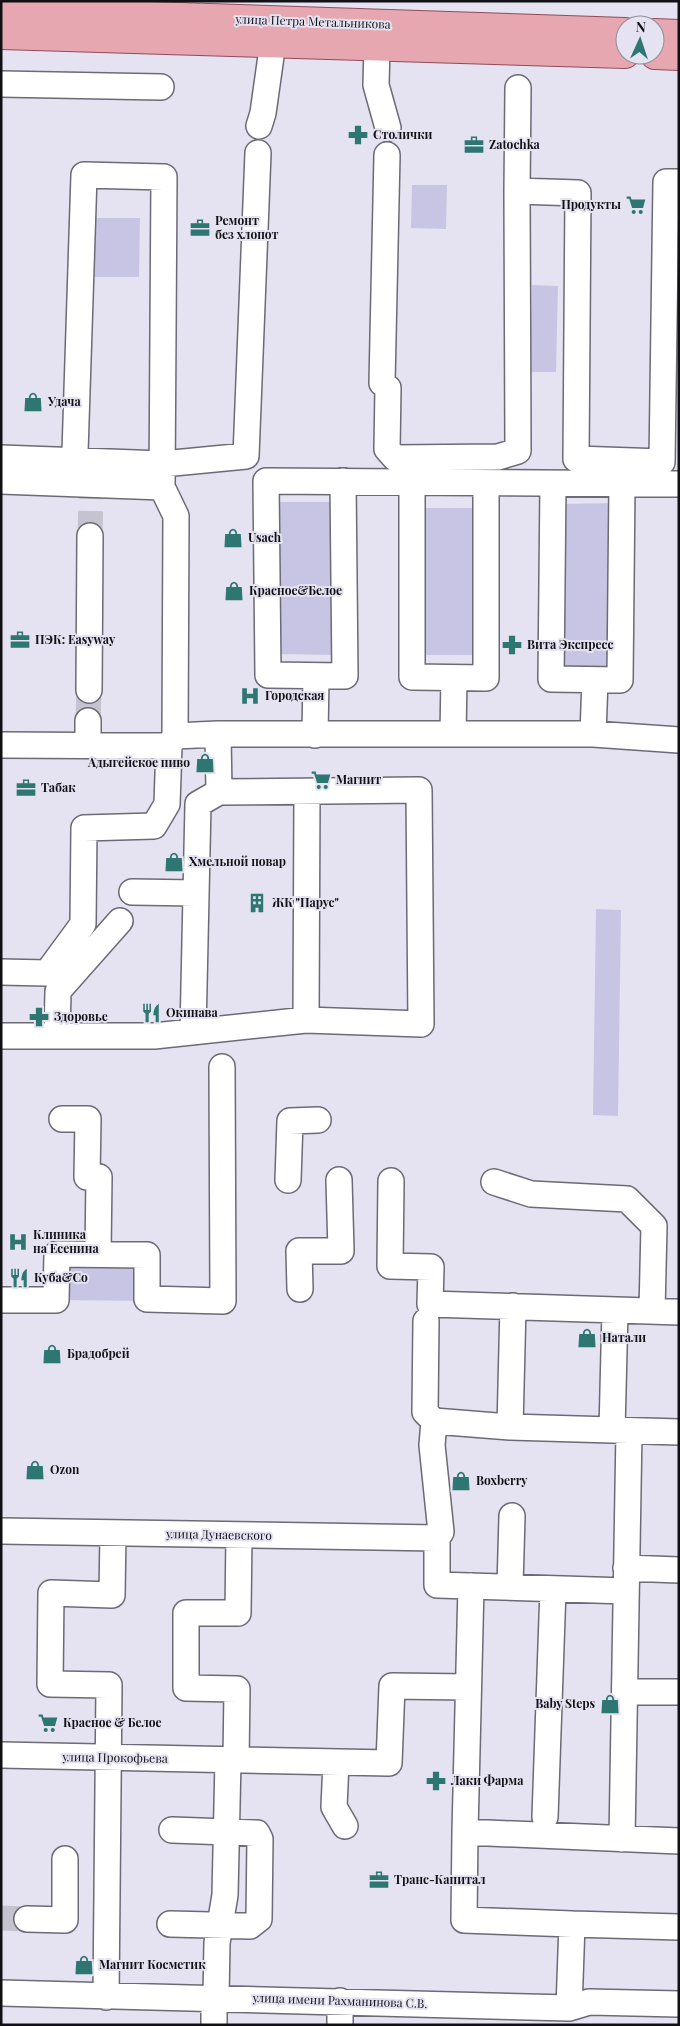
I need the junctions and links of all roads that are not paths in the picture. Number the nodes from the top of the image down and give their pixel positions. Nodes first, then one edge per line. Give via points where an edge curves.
1 (1, 12) edge
2 (615, 32) edge
3 (665, 33) edge
4 (679, 34) edge
5 (1, 35) edge
6 (273, 42) junction
7 (377, 45) junction
8 (615, 54) edge
9 (665, 55) edge
10 (679, 56) edge
11 (1, 84) edge
12 (161, 87) dead end
13 (518, 88) dead end
14 (259, 126) dead end
15 (388, 128) dead end
16 (258, 153) dead end
17 (387, 156) dead end
18 (679, 182) edge
19 (516, 191) junction
20 (1, 458) edge
21 (162, 475) junction
22 (1, 481) edge
23 (82, 481) junction
24 (343, 481) junction
25 (412, 483) junction
26 (486, 483) junction
27 (553, 484) junction
28 (622, 484) junction
29 (679, 484) edge
30 (90, 536) tunnel mouth
31 (316, 676) junction
32 (454, 678) junction
33 (595, 680) junction
34 (89, 690) tunnel mouth
35 (218, 734) junction
36 (453, 734) junction
37 (593, 734) junction
38 (314, 735) junction
39 (679, 740) edge
40 (172, 741) junction
41 (1, 744) edge
42 (219, 792) junction
43 (307, 792) junction
44 (132, 892) dead end
45 (196, 893) junction
46 (120, 922) dead end
47 (1, 972) edge
48 (306, 1020) junction
49 (193, 1032) junction
50 (1, 1036) edge
51 (57, 1036) junction
52 (222, 1068) dead end
53 (62, 1119) dead end
54 (318, 1120) dead end
55 (288, 1180) dead end
56 (339, 1180) dead end
57 (391, 1181) dead end
58 (494, 1182) dead end
59 (98, 1253) junction
60 (300, 1289) dead end
61 (1, 1300) edge
62 (513, 1306) junction
63 (615, 1310) junction
64 (652, 1311) junction
65 (679, 1312) edge
66 (426, 1321) dead end
67 (434, 1421) junction
68 (510, 1427) junction
69 (620, 1430) junction
70 (679, 1432) edge
71 (512, 1516) dead end
72 (1, 1531) edge
73 (113, 1533) junction
74 (239, 1535) junction
75 (437, 1538) junction
76 (679, 1570) edge
77 (626, 1580) junction
78 (470, 1586) junction
79 (510, 1587) junction
80 (553, 1589) junction
81 (468, 1687) junction
82 (625, 1692) junction
83 (679, 1692) edge
84 (1, 1756) edge
85 (108, 1758) junction
86 (232, 1760) junction
87 (336, 1762) junction
88 (545, 1817) dead end
89 (345, 1826) dead end
90 (172, 1830) dead end
91 (227, 1831) junction
92 (465, 1832) junction
93 (622, 1839) junction
94 (679, 1841) edge
95 (65, 1859) dead end
96 (27, 1919) tunnel mouth
97 (170, 1924) dead end
98 (572, 1924) junction
99 (221, 1925) junction
100 (679, 1927) edge
101 (1, 1993) edge
102 (106, 1997) junction
103 (215, 1997) junction
104 (679, 2004) edge
105 (569, 2008) junction
106 (340, 2013) edge
107 (638, 2014) edge
108 (483, 2015) edge
109 (214, 2025) edge

1 - 2 main road, улица Петра Метальникова
3 - 4 main road
5 - 6 main road, улица Петра Метальникова
6 - 7 main road, улица Петра Метальникова
6 - 14 street
7 - 8 main road, улица Петра Метальникова
7 - 15 street via 376,85
9 - 10 main road
11 - 12 street
13 - 19 street
16 - 21 street via 246,456
17 - 19 street via 382,383 388,388 387,449 395,458 498,457 518,451
18 - 19 street via 666,182 662,462 576,459 578,193
20 - 23 street
21 - 23 street
21 - 23 street via 164,177 84,175
21 - 40 street via 176,516
22 - 23 street
24 - 25 street
24 - 31 street via 345,676
24 - 31 street via 266,481 268,675
25 - 26 street
25 - 32 street via 412,677
26 - 27 street
26 - 32 street via 486,678
27 - 28 street
27 - 33 street via 551,679
28 - 29 street
28 - 33 street via 620,680
30 - 34 street
31 - 38 street
32 - 36 street
33 - 37 street
35 - 38 street
35 - 40 street
35 - 42 street
36 - 37 street
36 - 38 street
37 - 39 street
40 - 41 street via 88,733
40 - 47 street via 167,804 154,826 84,828 83,924 47,973
42 - 43 street
42 - 45 street via 198,804
43 - 48 street
43 - 48 street via 419,790 422,1024
44 - 45 street
45 - 49 street
46 - 51 street via 58,991
48 - 49 street
49 - 51 street via 154,1036
50 - 51 street
52 - 59 street via 223,1301 147,1299 147,1255
53 - 59 street via 88,1119
54 - 55 street via 290,1121
56 - 60 street via 340,1251 299,1251
57 - 62 street via 390,1266 431,1267 430,1304
58 - 64 street via 531,1194 627,1199 654,1226
59 - 61 street via 57,1254 56,1300
62 - 63 street
62 - 68 street
63 - 64 street
63 - 69 street
64 - 65 street
66 - 67 street via 425,1412
67 - 68 street
67 - 75 street via 432,1445 441,1532
68 - 69 street
69 - 70 street
69 - 77 street
71 - 79 street
72 - 73 street, улица Дунаевского
73 - 74 street, улица Дунаевского
73 - 85 street via 112,1595 52,1593 51,1602 50,1684 109,1685
74 - 75 street, улица Дунаевского
74 - 86 street via 238,1613 186,1613 186,1688 237,1688
75 - 78 street via 437,1585
76 - 77 street
77 - 80 street
77 - 82 street
78 - 79 street
78 - 81 street
79 - 80 street
80 - 88 street
81 - 87 street, улица Прокофьева via 392,1686 388,1762
81 - 92 street
82 - 83 street
82 - 93 street
84 - 85 street, улица Прокофьева
85 - 86 street, улица Прокофьева
85 - 102 street
86 - 87 street, улица Прокофьева
86 - 91 street
87 - 89 street via 334,1807
90 - 91 street
91 - 99 street
91 - 99 street via 255,1832 260,1837 259,1919 250,1926
92 - 93 street
92 - 98 street via 464,1920
93 - 94 street
95 - 96 street via 65,1920
97 - 99 street
98 - 100 street
98 - 105 street
99 - 103 street
101 - 102 street, улица имени Рахманинова С.В.
102 - 103 street, улица имени Рахманинова С.В.
103 - 106 street, улица имени Рахманинова С.В.
103 - 109 street
104 - 107 street, улица имени Рахманинова С.В.
105 - 107 street, улица имени Рахманинова С.В. via 589,2002
105 - 108 street, улица имени Рахманинова С.В.
106 - 108 street, улица имени Рахманинова С.В.

